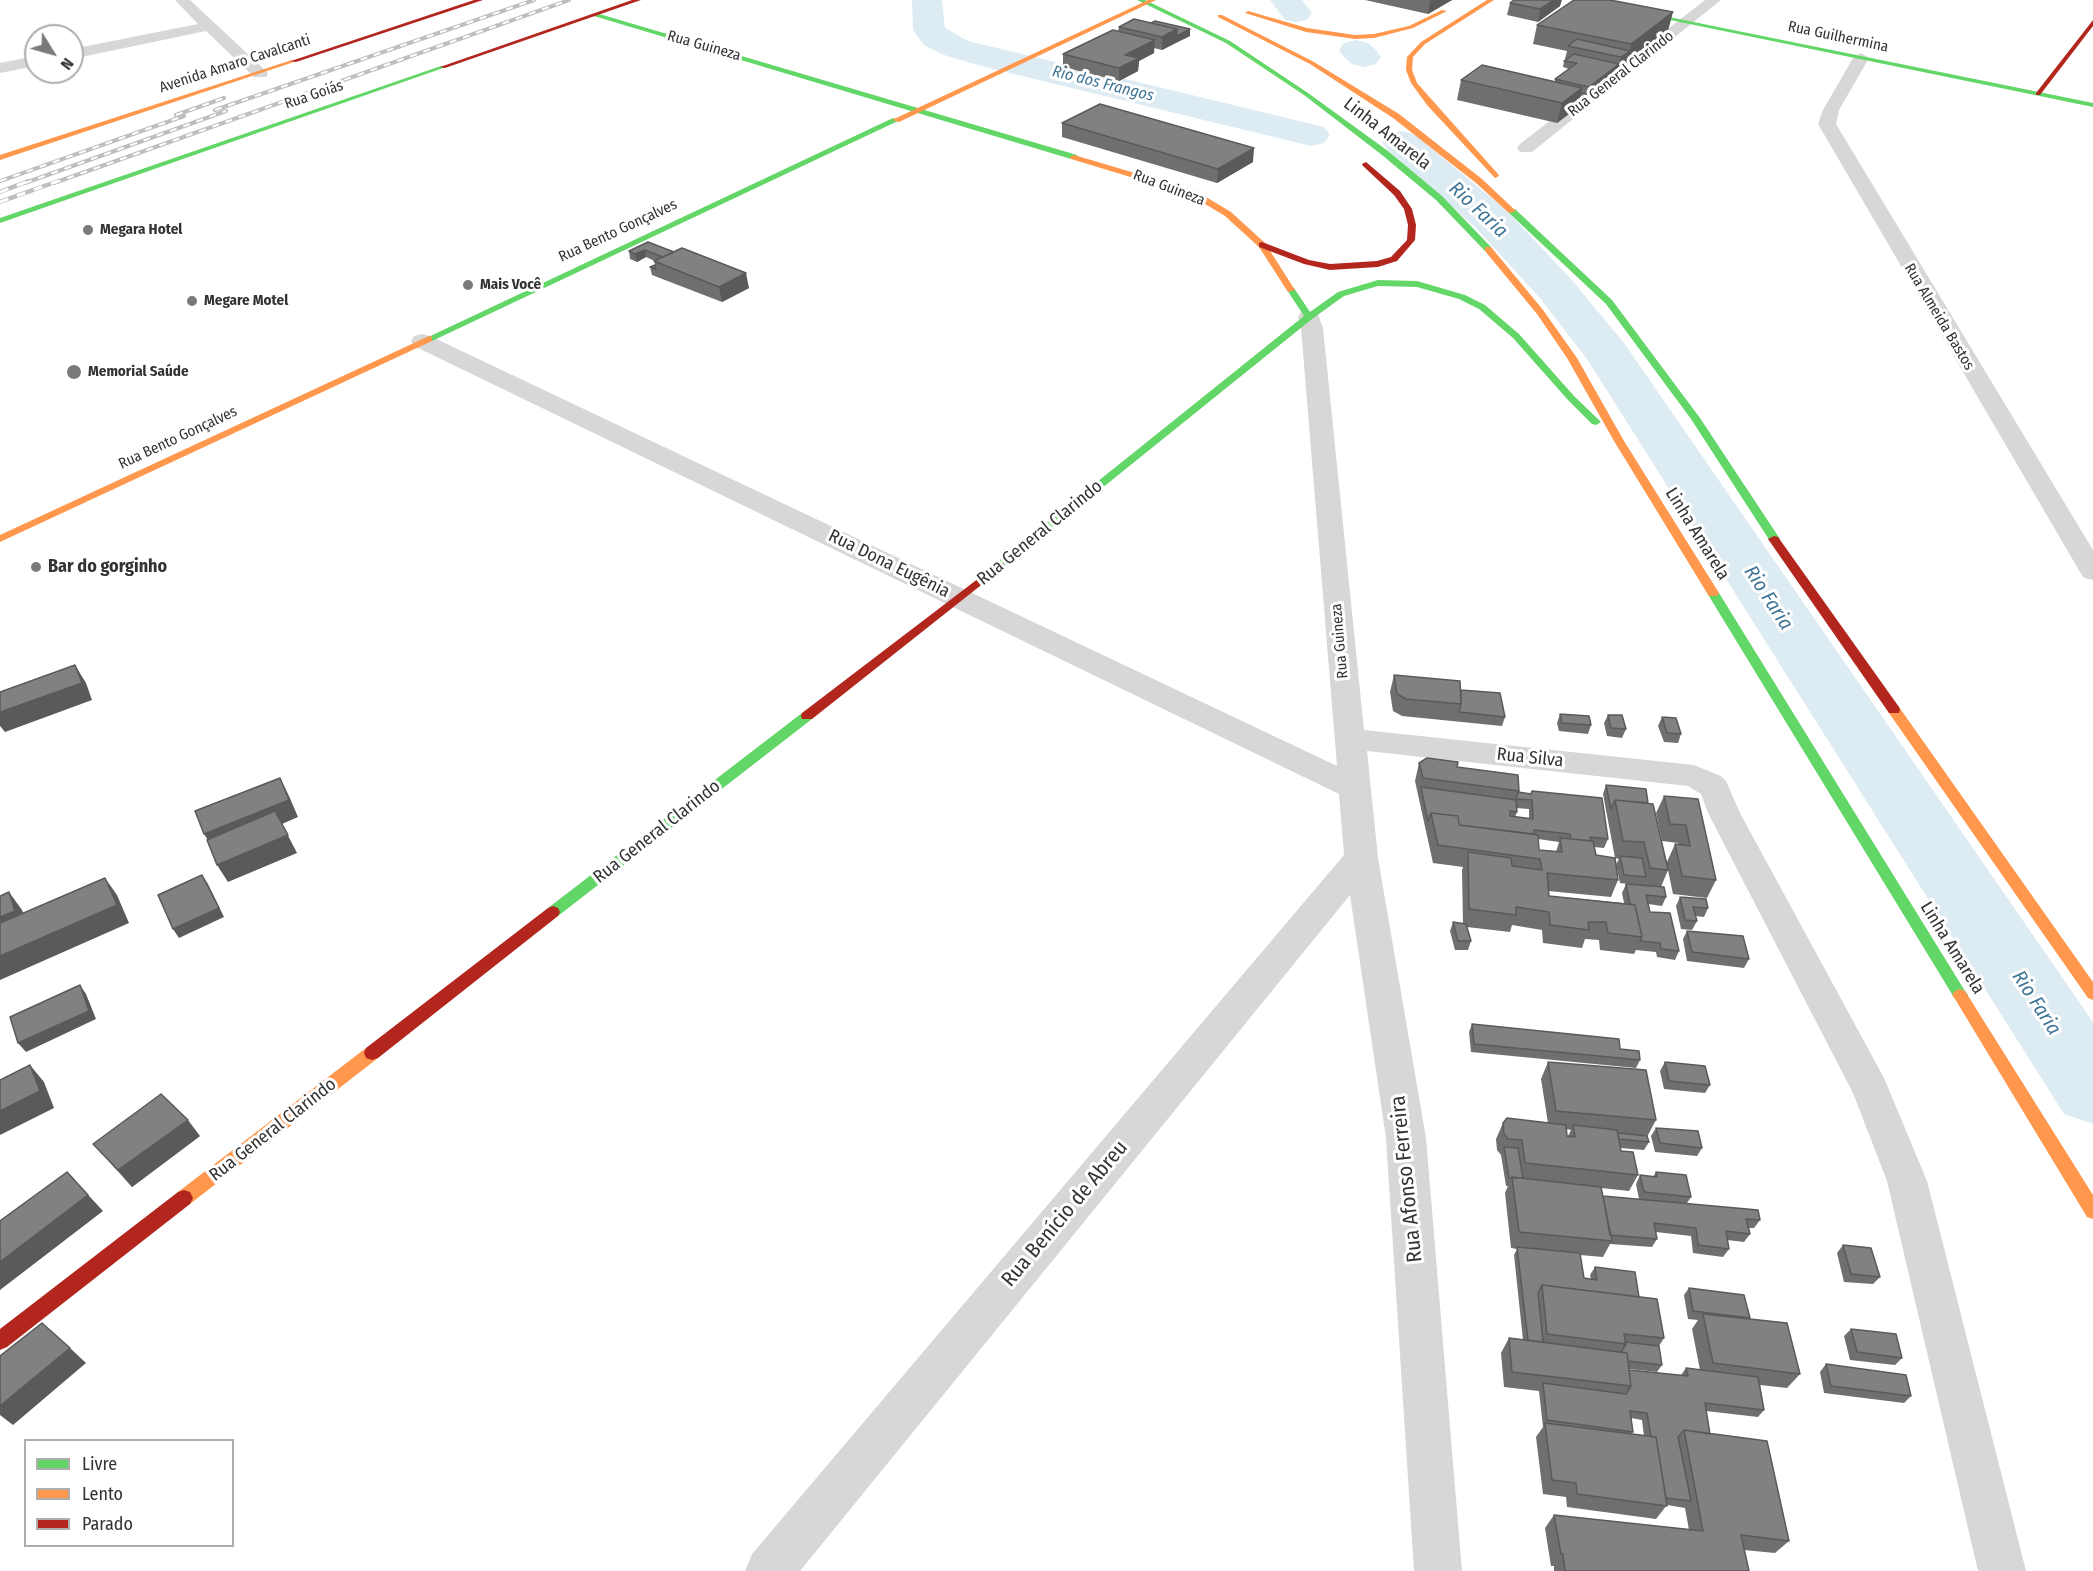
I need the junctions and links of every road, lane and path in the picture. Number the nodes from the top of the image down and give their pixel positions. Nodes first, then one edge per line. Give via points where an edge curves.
1 (182, 0) edge
2 (480, 0) edge
3 (638, 0) edge
4 (1140, 0) edge
5 (1153, 0) edge
6 (1491, 0) edge
7 (1576, 0) edge
8 (1714, 0) edge
9 (1455, 5) dead end
10 (596, 15) junction
11 (2093, 22) edge
12 (1686, 23) junction
13 (208, 26) junction
14 (84, 52) edge
15 (1861, 58) junction
16 (24, 63) edge
17 (1263, 66) junction
18 (0, 68) edge
19 (260, 74) junction
20 (2038, 94) junction
21 (2093, 105) edge
22 (918, 109) junction
23 (1316, 119) dead end
24 (1526, 148) dead end
25 (1357, 156) dead end
26 (0, 158) edge
27 (0, 221) edge
28 (1524, 221) junction
29 (1262, 245) junction
30 (1309, 317) junction
31 (422, 341) junction
32 (1618, 441) junction
33 (0, 539) edge
34 (2093, 572) edge
35 (959, 598) junction
36 (1349, 739) junction
37 (1354, 788) junction
38 (1361, 858) junction
39 (2035, 910) junction
40 (2093, 977) edge
41 (2093, 994) edge
42 (2093, 1211) edge
43 (0, 1341) edge
44 (769, 1571) edge
45 (1438, 1571) edge
46 (2001, 1571) edge

1 - 13 street
2 - 19 main road, Avenida Amaro Cavalcanti
3 - 10 main road, Rua Goiás
4 - 17 main road, Linha Amarela via 1215,34
5 - 22 main road, Rua Bento Gonçalves
6 - 28 main road via 1423,43 1410,57 1409,70 1430,103 1504,186
7 - 12 main road, Rua Guilhermina
8 - 12 street, Rua General Clarindo
9 - 28 main road, Linha Amarela via 1392,33 1355,38 1212,6 1396,116
10 - 22 main road, Rua Guineza
10 - 27 main road, Rua Goiás
11 - 20 main road
12 - 15 main road, Rua Guilhermina
12 - 24 street, Rua General Clarindo
13 - 14 street
13 - 19 street
15 - 20 main road, Rua Guilhermina
15 - 34 street, Rua Almeida Bastos via 1827,124
16 - 18 street
17 - 23 main road
17 - 32 main road, Linha Amarela via 1385,153 1439,198 1480,240 1566,349
19 - 26 main road, Avenida Amaro Cavalcanti
20 - 21 main road, Rua Guilhermina
22 - 29 main road, Rua Guineza via 1192,193 1228,214
22 - 31 main road, Rua Bento Gonçalves
25 - 29 main road via 1397,193 1408,209 1411,240 1403,252 1378,264 1330,267
28 - 39 main road, Linha Amarela via 1609,302 1646,349 1792,567
29 - 30 main road, Rua Guineza
30 - 32 main road, Rua General Clarindo via 1341,294 1378,283 1417,284 1462,297 1516,336 1570,398
30 - 35 main road, Rua General Clarindo
30 - 36 street, Rua Guineza
31 - 33 main road, Rua Bento Gonçalves
31 - 35 street, Rua Dona Eugênia
32 - 42 main road, Linha Amarela
35 - 37 street, Rua Dona Eugênia
35 - 43 main road, Rua General Clarindo
36 - 37 street, Rua Guineza
36 - 46 street, Rua Silva via 1694,776 1710,783 1871,1090 1907,1181
37 - 38 street, Rua Afonso Ferreira
38 - 44 street, Rua Benício de Abreu
38 - 45 street, Rua Afonso Ferreira via 1406,1138
39 - 40 main road
39 - 41 main road, Linha Amarela

